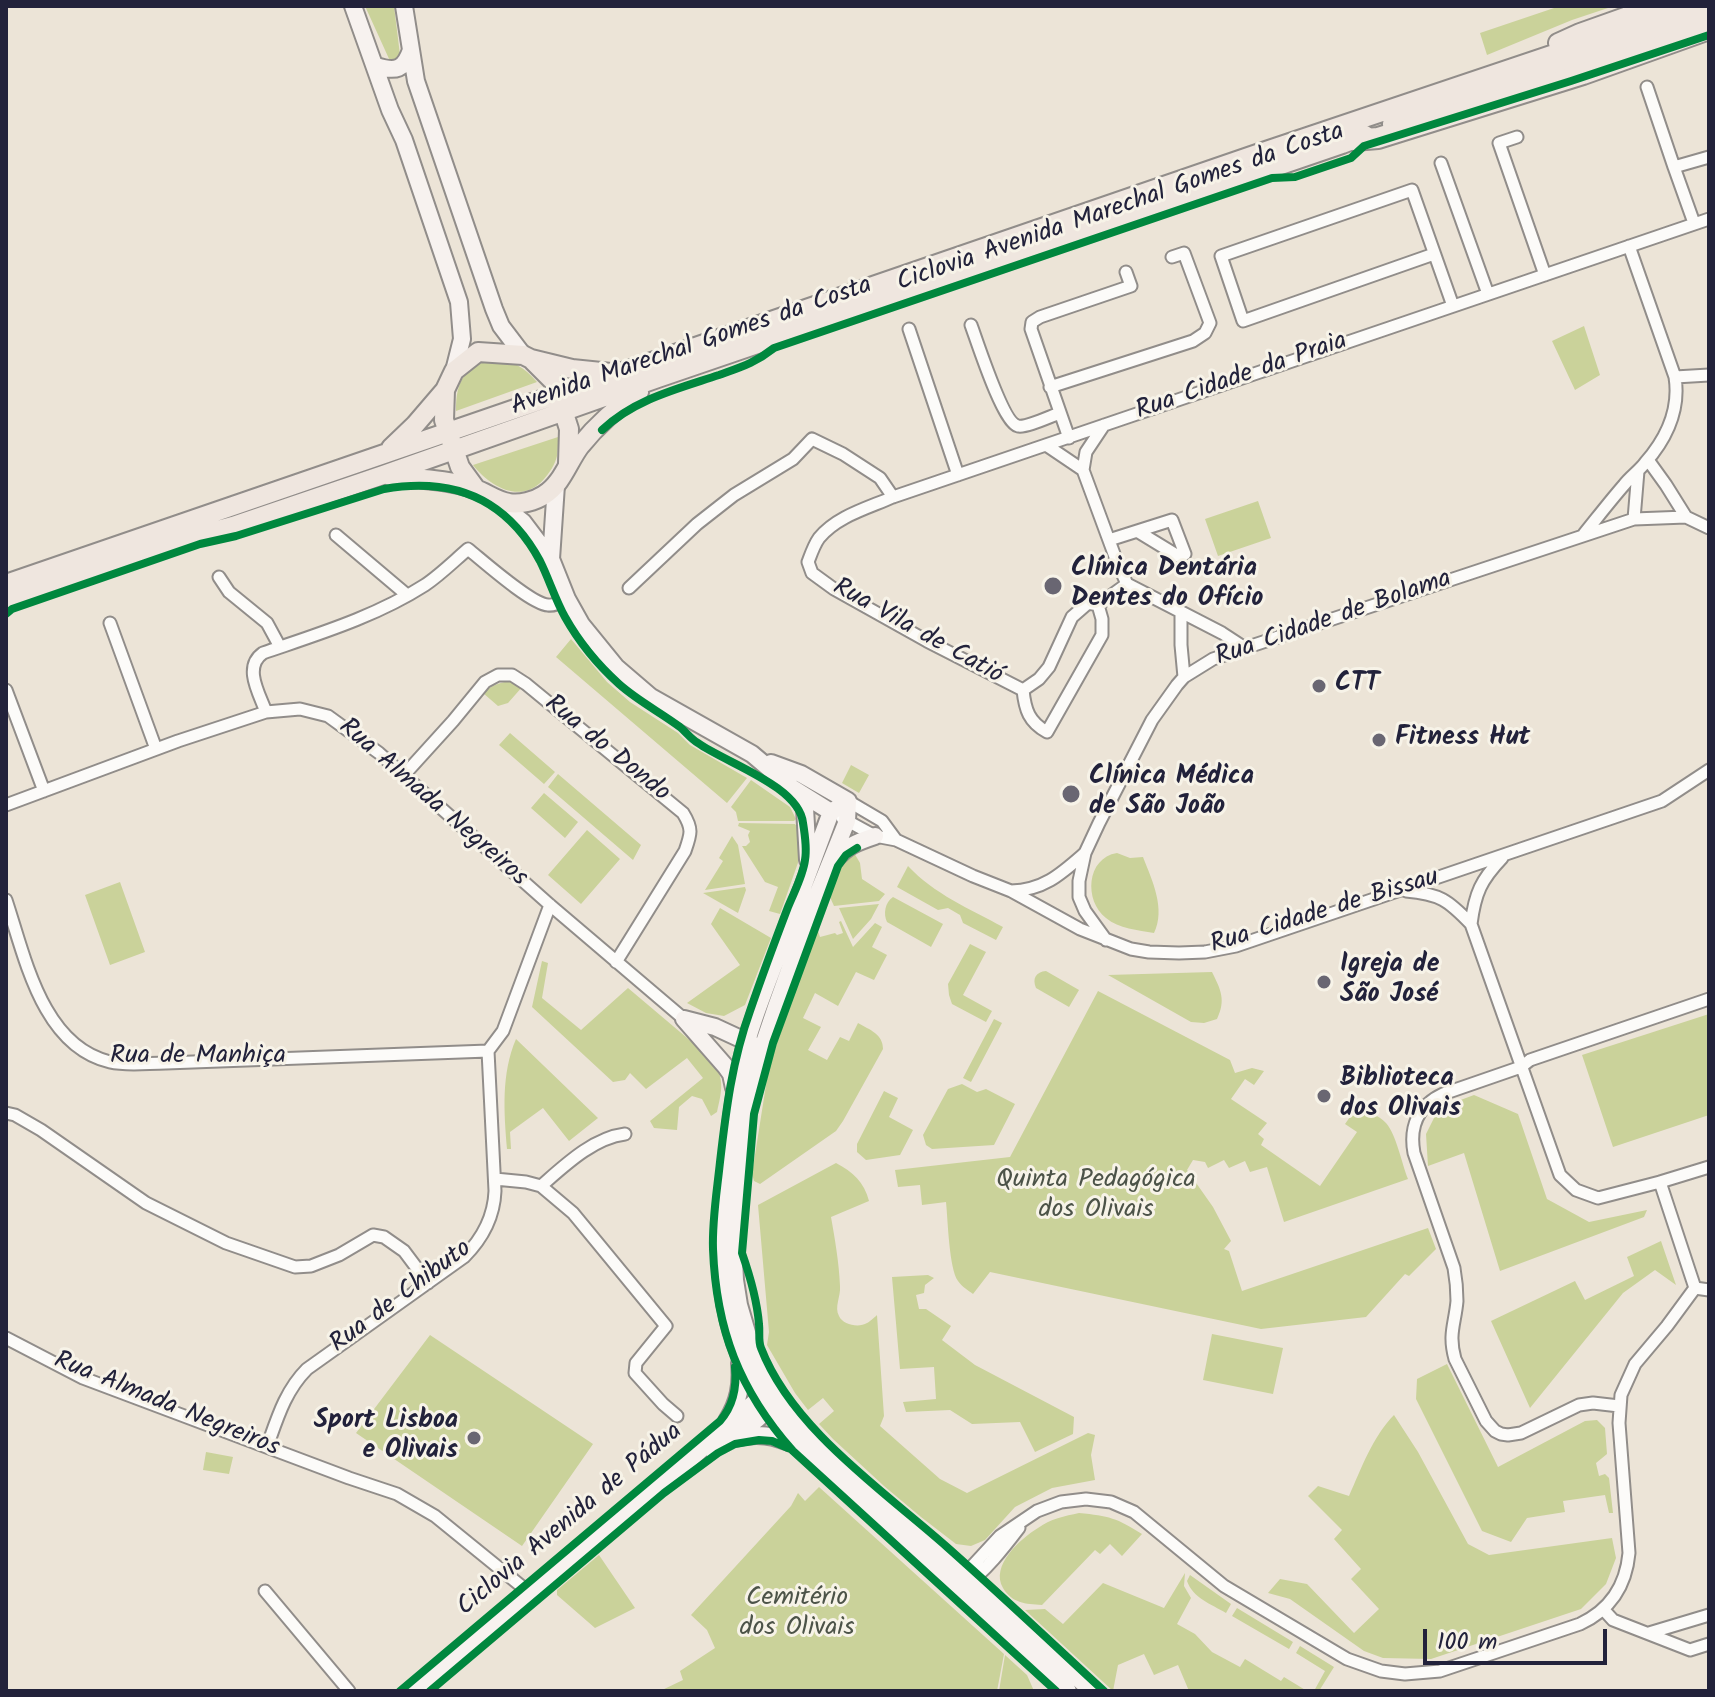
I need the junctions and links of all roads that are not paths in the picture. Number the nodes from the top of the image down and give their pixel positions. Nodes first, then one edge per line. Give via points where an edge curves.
1 (353, 6) edge
2 (404, 6) edge
3 (1656, 6) edge
4 (1697, 6) edge
5 (1709, 16) edge
6 (1709, 29) edge
7 (411, 50) junction
8 (1614, 63) junction
9 (376, 66) junction
10 (1549, 71) junction
11 (1489, 76) junction
12 (1647, 87) dead end
13 (1517, 137) dead end
14 (1354, 140) junction
15 (1709, 157) edge
16 (1441, 163) dead end
17 (1674, 167) junction
18 (1709, 219) edge
19 (1694, 223) junction
20 (1629, 246) junction
21 (1434, 254) junction
22 (1172, 257) dead end
23 (1126, 272) dead end
24 (1545, 275) junction
25 (1488, 294) junction
26 (1453, 306) junction
27 (971, 325) dead end
28 (909, 329) dead end
29 (527, 357) junction
30 (454, 371) junction
31 (617, 374) junction
32 (1709, 375) edge
33 (1675, 377) junction
34 (658, 378) junction
35 (1050, 387) junction
36 (445, 390) junction
37 (561, 403) junction
38 (1060, 413) junction
39 (1104, 425) junction
40 (1069, 438) junction
41 (451, 441) junction
42 (1046, 445) junction
43 (386, 453) junction
44 (1648, 460) junction
45 (568, 463) junction
46 (1083, 470) junction
47 (1638, 471) junction
48 (383, 475) junction
49 (958, 475) junction
50 (556, 485) junction
51 (476, 489) junction
52 (893, 497) junction
53 (495, 500) junction
54 (1686, 517) junction
55 (1634, 519) junction
56 (1709, 528) edge
57 (1137, 531) dead end
58 (336, 535) dead end
59 (1583, 535) junction
60 (1109, 540) junction
61 (551, 559) junction
62 (812, 573) joint
63 (219, 577) dead end
64 (6, 584) edge
65 (1127, 584) junction
66 (629, 588) dead end
67 (407, 595) junction
68 (567, 599) junction
69 (6, 601) edge
70 (1098, 605) junction
71 (1181, 612) junction
72 (110, 623) dead end
73 (280, 647) junction
74 (1245, 648) junction
75 (1184, 677) junction
76 (6, 690) edge
77 (1023, 690) junction
78 (266, 712) junction
79 (156, 749) junction
80 (762, 760) junction
81 (1709, 770) edge
82 (404, 775) junction
83 (791, 787) junction
84 (44, 791) junction
85 (848, 801) junction
86 (6, 805) edge
87 (831, 812) junction
88 (847, 821) junction
89 (875, 836) junction
90 (896, 840) junction
91 (1085, 853) junction
92 (1504, 855) junction
93 (826, 872) junction
94 (808, 874) junction
95 (1402, 890) junction
96 (1011, 891) junction
97 (6, 900) edge
98 (550, 905) junction
99 (1471, 924) junction
100 (1106, 940) junction
101 (616, 962) junction
102 (764, 993) junction
103 (1709, 999) edge
104 (684, 1019) junction
105 (715, 1027) junction
106 (701, 1039) junction
107 (751, 1047) junction
108 (488, 1051) junction
109 (1521, 1067) junction
110 (734, 1096) junction
111 (6, 1113) edge
112 (625, 1134) dead end
113 (1709, 1167) edge
114 (495, 1179) junction
115 (1660, 1182) junction
116 (541, 1186) junction
117 (428, 1283) junction
118 (1695, 1288) junction
119 (1709, 1290) edge
120 (6, 1338) edge
121 (739, 1353) junction
122 (770, 1401) junction
123 (1619, 1406) junction
124 (677, 1416) dead end
125 (725, 1434) junction
126 (267, 1447) junction
127 (800, 1447) junction
128 (964, 1582) junction
129 (265, 1591) dead end
130 (531, 1594) junction
131 (1603, 1609) junction
132 (1709, 1615) edge
133 (1648, 1634) junction
134 (1709, 1644) edge
135 (1073, 1688) edge
136 (349, 1691) edge
137 (415, 1691) edge

1 - 9 main road
2 - 7 main road
3 - 11 main road via 1580,33
4 - 11 main road, Avenida Marechal Gomes da Costa
5 - 10 main road, Avenida Marechal Gomes da Costa
6 - 8 highway
7 - 9 main road via 396,69
7 - 29 main road via 416,81 494,309
8 - 10 highway
8 - 14 highway via 1378,138
9 - 30 main road via 459,302 462,339
10 - 14 main road, Avenida Marechal Gomes da Costa
11 - 31 main road, Avenida Marechal Gomes da Costa
12 - 17 street
13 - 24 street via 1499,143
14 - 34 main road, Avenida Marechal Gomes da Costa
15 - 17 street
16 - 25 street
17 - 19 street
18 - 19 street, Rua Cidade da Praia
19 - 20 street, Rua Cidade da Praia
20 - 24 street, Rua Cidade da Praia
20 - 33 street
21 - 21 street via 1412,190 1221,256 1243,321
21 - 26 street
22 - 35 street via 1184,253 1210,323 1205,333
23 - 35 street via 1131,286 1032,322
24 - 25 street, Rua Cidade da Praia
25 - 26 street, Rua Cidade da Praia
26 - 39 street, Rua Cidade da Praia
27 - 38 street via 1014,424
28 - 49 street
29 - 30 main road via 478,352
29 - 31 main road
29 - 37 main road via 554,382
30 - 36 main road
31 - 37 main road, Avenida Marechal Gomes da Costa
32 - 33 street
33 - 44 street via 1678,393 1670,424
34 - 37 main road, Avenida Marechal Gomes da Costa
34 - 45 main road via 607,417
35 - 38 street
36 - 41 main road via 444,420
36 - 43 main road
37 - 41 main road, Avenida Marechal Gomes da Costa
37 - 45 main road via 569,429
38 - 40 street
39 - 40 street, Rua Cidade da Praia
39 - 46 street via 1086,452
40 - 42 street, Rua Cidade da Praia
41 - 43 main road, Avenida Marechal Gomes da Costa
41 - 48 main road, Avenida Marechal Gomes da Costa
41 - 51 main road via 460,467
42 - 46 street
42 - 49 street, Rua Cidade da Praia
43 - 64 main road, Avenida Marechal Gomes da Costa
44 - 47 street
44 - 54 street
45 - 50 main road
46 - 60 street
47 - 55 street
47 - 59 street
48 - 51 main road
48 - 69 main road, Avenida Marechal Gomes da Costa
49 - 52 street, Rua Cidade da Praia
50 - 53 main road via 529,502
50 - 61 main road, Rua Cidade de Bissau
51 - 53 main road
52 - 62 street, Rua Cidade da Praia via 848,516 817,540 808,562
52 - 66 street via 880,478 812,439 793,459 697,524
53 - 61 main road, Rua Cidade de Bissau via 523,522
54 - 55 street
54 - 56 street
55 - 59 street, Rua Cidade de Bolama
57 - 60 street
58 - 67 street
59 - 74 street, Rua Cidade de Bolama
60 - 65 street
61 - 68 main road, Rua Cidade de Bissau
62 - 77 street, Rua Vila de Catió
63 - 73 street via 267,623
65 - 70 street, Rua Vila de Catió
65 - 71 street
67 - 68 street via 468,549 539,603 550,606
67 - 73 street via 357,620
68 - 80 main road, Rua Cidade de Bissau via 595,643 651,697
70 - 77 street, Rua Vila de Catió via 1088,603 1072,617 1049,667
70 - 77 street, Rua Vila de Catió via 1102,635 1047,732 1031,720
71 - 74 street
71 - 75 street
72 - 79 street
73 - 78 street via 253,664
74 - 75 street, Rua Cidade de Bolama
75 - 91 street, Rua Cidade de Bolama via 1152,720
76 - 84 street
78 - 79 street, Rua Almada Negreiros
78 - 82 street, Rua Almada Negreiros via 300,709 328,716
79 - 84 street, Rua Almada Negreiros
80 - 83 main road, Rua Cidade de Bissau
80 - 85 main road, Rua Cidade de Bissau via 801,774
81 - 92 street, Rua Cidade de Bissau via 1662,801
82 - 98 street, Rua Almada Negreiros
82 - 101 street, Rua do Dondo via 485,682 512,675 683,813 691,835 685,851
83 - 87 main road, Rua Cidade de Bissau
83 - 94 main road via 805,808
84 - 86 street, Rua Almada Negreiros
85 - 87 main road
85 - 88 main road
85 - 90 street, Rua Cidade de Bissau via 882,821
87 - 88 street, Rua Cidade de Bissau
87 - 94 main road
88 - 89 street, Rua Cidade de Bissau
88 - 93 main road
89 - 90 street, Rua Cidade de Bissau
89 - 93 main road via 854,842
90 - 96 street, Rua Cidade de Bissau
91 - 96 street, Rua Cidade de Bolama via 1041,886
91 - 100 street, Rua Cidade de Bolama via 1079,897
92 - 95 street, Rua Cidade de Bissau
92 - 99 street via 1474,899
93 - 107 main road
94 - 102 main road
95 - 99 street via 1431,893
95 - 100 street, Rua Cidade de Bissau via 1215,950 1149,952
96 - 100 street, Rua Cidade de Bissau
97 - 108 street, Rua de Manhiça via 47,1010 71,1041 96,1058 166,1063
98 - 101 street, Rua Almada Negreiros
98 - 108 street via 503,1031
99 - 109 street
101 - 104 street, Rua Almada Negreiros
102 - 105 main road via 742,1018
102 - 107 main road
103 - 109 street
104 - 105 main road
104 - 106 main road
105 - 107 main road
106 - 107 main road via 722,1049
106 - 110 main road via 731,1074
107 - 110 main road
107 - 122 main road via 733,1262 739,1305
108 - 114 street, Rua de Chibuto
109 - 115 street via 1560,1175 1576,1190 1598,1198
109 - 123 street via 1435,1098 1414,1126 1414,1153 1456,1279 1451,1336 1455,1359 1486,1421 1503,1435 1521,1433 1579,1405
110 - 121 main road via 720,1246 721,1281
111 - 117 street via 41,1130 146,1203 226,1243 295,1267 339,1255 373,1235 384,1237 404,1251
112 - 116 street via 608,1136
113 - 115 street
114 - 116 street
114 - 117 street, Rua de Chibuto via 493,1207 482,1235 464,1257
115 - 118 street
116 - 124 street via 573,1213 666,1326 636,1363 635,1373
117 - 126 street, Rua de Chibuto via 297,1378
118 - 119 street
118 - 123 street via 1635,1364
120 - 126 street, Rua Almada Negreiros via 83,1378
121 - 122 main road
121 - 125 main road via 741,1387
122 - 125 main road
122 - 127 main road
122 - 128 main road via 788,1411 820,1448
123 - 131 street via 1629,1553 1621,1586
125 - 127 main road via 766,1434
125 - 130 main road
126 - 130 street, Rua Almada Negreiros via 397,1494 435,1516
127 - 128 main road
128 - 131 street via 1026,1518 1073,1500 1102,1500 1145,1519 1224,1586 1347,1659 1381,1671 1440,1671 1580,1624
128 - 135 main road
129 - 136 street
130 - 137 main road
131 - 133 street via 1613,1620
132 - 133 street
133 - 134 street via 1690,1650

